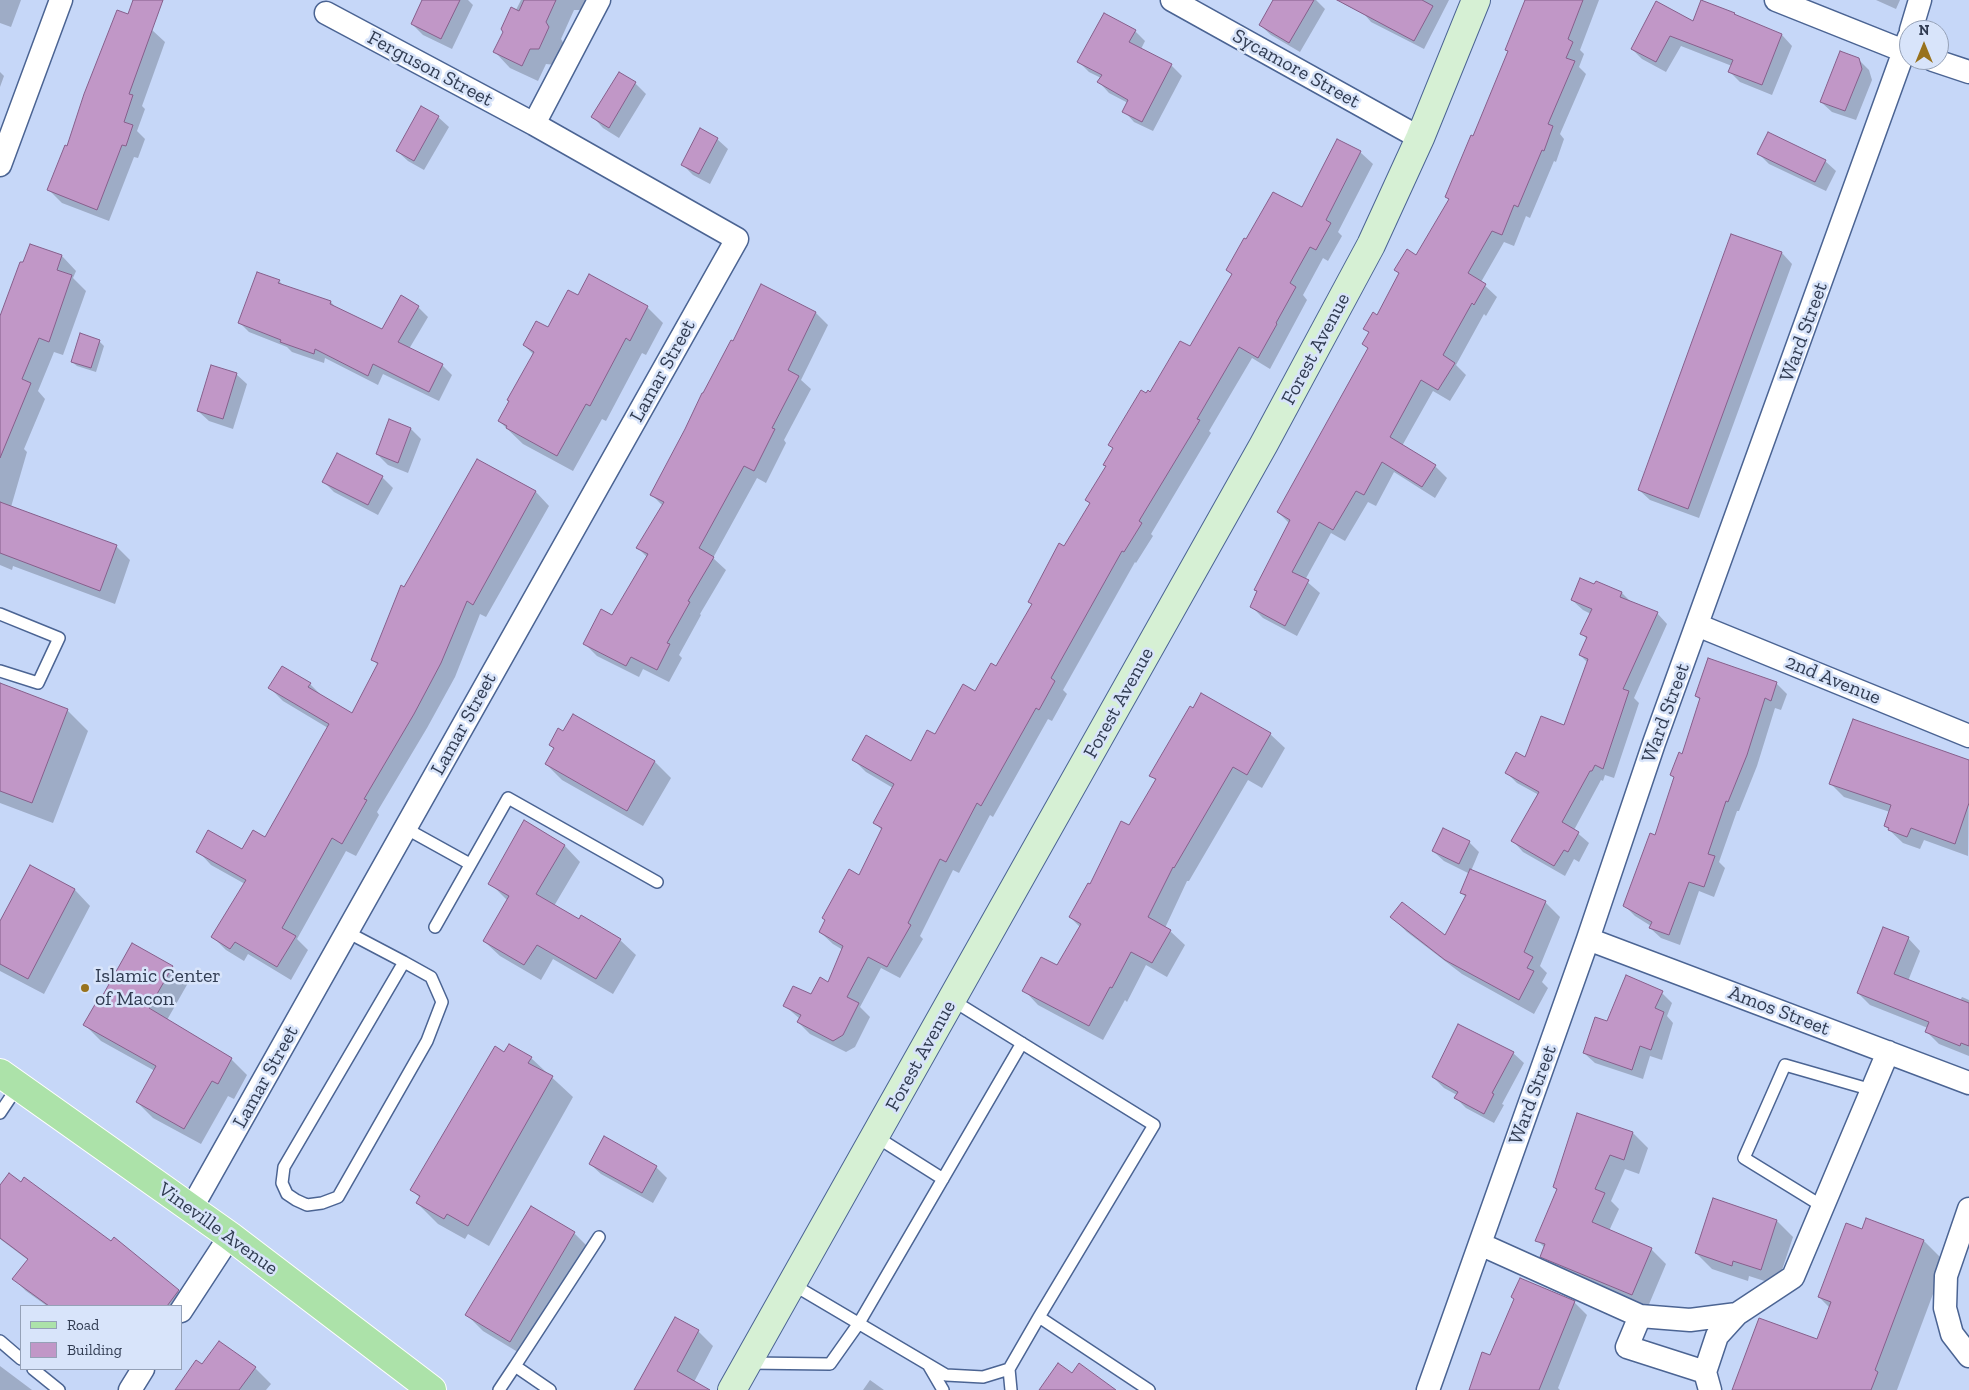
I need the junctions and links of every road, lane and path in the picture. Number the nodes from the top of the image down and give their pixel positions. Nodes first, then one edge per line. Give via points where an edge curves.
1 (60, 0) edge
2 (600, 0) edge
3 (1172, 0) edge
4 (1476, 0) edge
5 (1776, 0) edge
6 (1920, 0) edge
7 (326, 13) dead end
8 (1915, 20) edge
9 (1899, 40) edge
10 (1949, 66) edge
11 (1899, 70) edge
12 (1969, 72) edge
13 (534, 124) junction
14 (1420, 138) junction
15 (0, 165) edge
16 (737, 239) joint
17 (0, 614) edge
18 (1698, 625) junction
19 (0, 671) edge
20 (1969, 736) edge
21 (405, 828) junction
22 (470, 864) junction
23 (657, 882) dead end
24 (435, 928) dead end
25 (347, 932) junction
26 (1588, 939) junction
27 (404, 962) junction
28 (952, 1000) junction
29 (1022, 1043) junction
30 (1888, 1052) junction
31 (9, 1079) edge
32 (1969, 1083) edge
33 (1872, 1090) junction
34 (0, 1113) edge
35 (875, 1136) junction
36 (943, 1179) junction
37 (1822, 1206) junction
38 (1969, 1209) edge
39 (191, 1210) junction
40 (230, 1236) junction
41 (599, 1237) dead end
42 (1480, 1244) junction
43 (792, 1284) junction
44 (182, 1309) edge
45 (1738, 1314) junction
46 (1640, 1316) junction
47 (1039, 1317) junction
48 (859, 1323) junction
49 (0, 1341) edge
50 (1969, 1356) edge
51 (20, 1358) edge
52 (747, 1363) junction
53 (928, 1364) junction
54 (515, 1366) junction
55 (1009, 1369) junction
56 (34, 1370) edge
57 (143, 1370) edge
58 (1708, 1381) edge
59 (427, 1389) edge
60 (58, 1390) edge
61 (130, 1390) edge
62 (499, 1390) edge
63 (550, 1390) edge
64 (732, 1390) edge
65 (943, 1390) edge
66 (1011, 1390) edge
67 (1149, 1390) edge
68 (1428, 1390) edge

1 - 15 street
2 - 13 street
3 - 14 street, Sycamore Street
4 - 14 street, Forest Avenue
5 - 9 street
6 - 8 street, Ward Street
7 - 13 street, Ferguson Street
10 - 12 street
11 - 18 street, Ward Street
13 - 16 street, Ferguson Street
14 - 28 street, Forest Avenue via 1371,246 1264,444
16 - 21 street, Lamar Street
17 - 19 lane via 59,638 38,683
18 - 20 street, 2nd Avenue
18 - 26 street, Ward Street via 1654,743
21 - 22 lane
21 - 25 street, Lamar Street
22 - 23 lane via 508,798
22 - 24 lane
25 - 27 lane
25 - 39 street, Lamar Street
26 - 30 street, Amos Street
26 - 42 street, Ward Street
27 - 27 lane via 284,1167 282,1183 287,1194 307,1205 322,1204 338,1197 427,1040 442,1002 431,977
28 - 29 lane
28 - 35 street, Forest Avenue
29 - 36 lane
29 - 47 lane via 1154,1124
30 - 32 street, Amos Street
30 - 33 street
31 - 34 lane
31 - 39 main road, Vineville Avenue
33 - 37 street
33 - 37 lane via 1785,1065 1744,1158
35 - 36 lane
35 - 43 street, Forest Avenue
36 - 48 lane
37 - 45 street via 1792,1277
38 - 50 street via 1946,1276 1945,1308 1952,1334
39 - 40 main road, Vineville Avenue
40 - 44 street
40 - 59 main road, Vineville Avenue
41 - 54 lane
42 - 46 street
42 - 68 street, Ward Street
43 - 48 lane
43 - 52 street, Forest Avenue
45 - 46 street via 1690,1320
45 - 58 street via 1717,1336
46 - 58 street via 1627,1347
47 - 55 lane
47 - 67 lane
48 - 52 lane via 830,1364
48 - 53 lane
49 - 51 lane
52 - 64 street, Forest Avenue
53 - 55 lane via 946,1375 983,1377
53 - 65 lane
54 - 62 lane
54 - 63 lane
55 - 66 lane
56 - 60 lane
57 - 61 street

